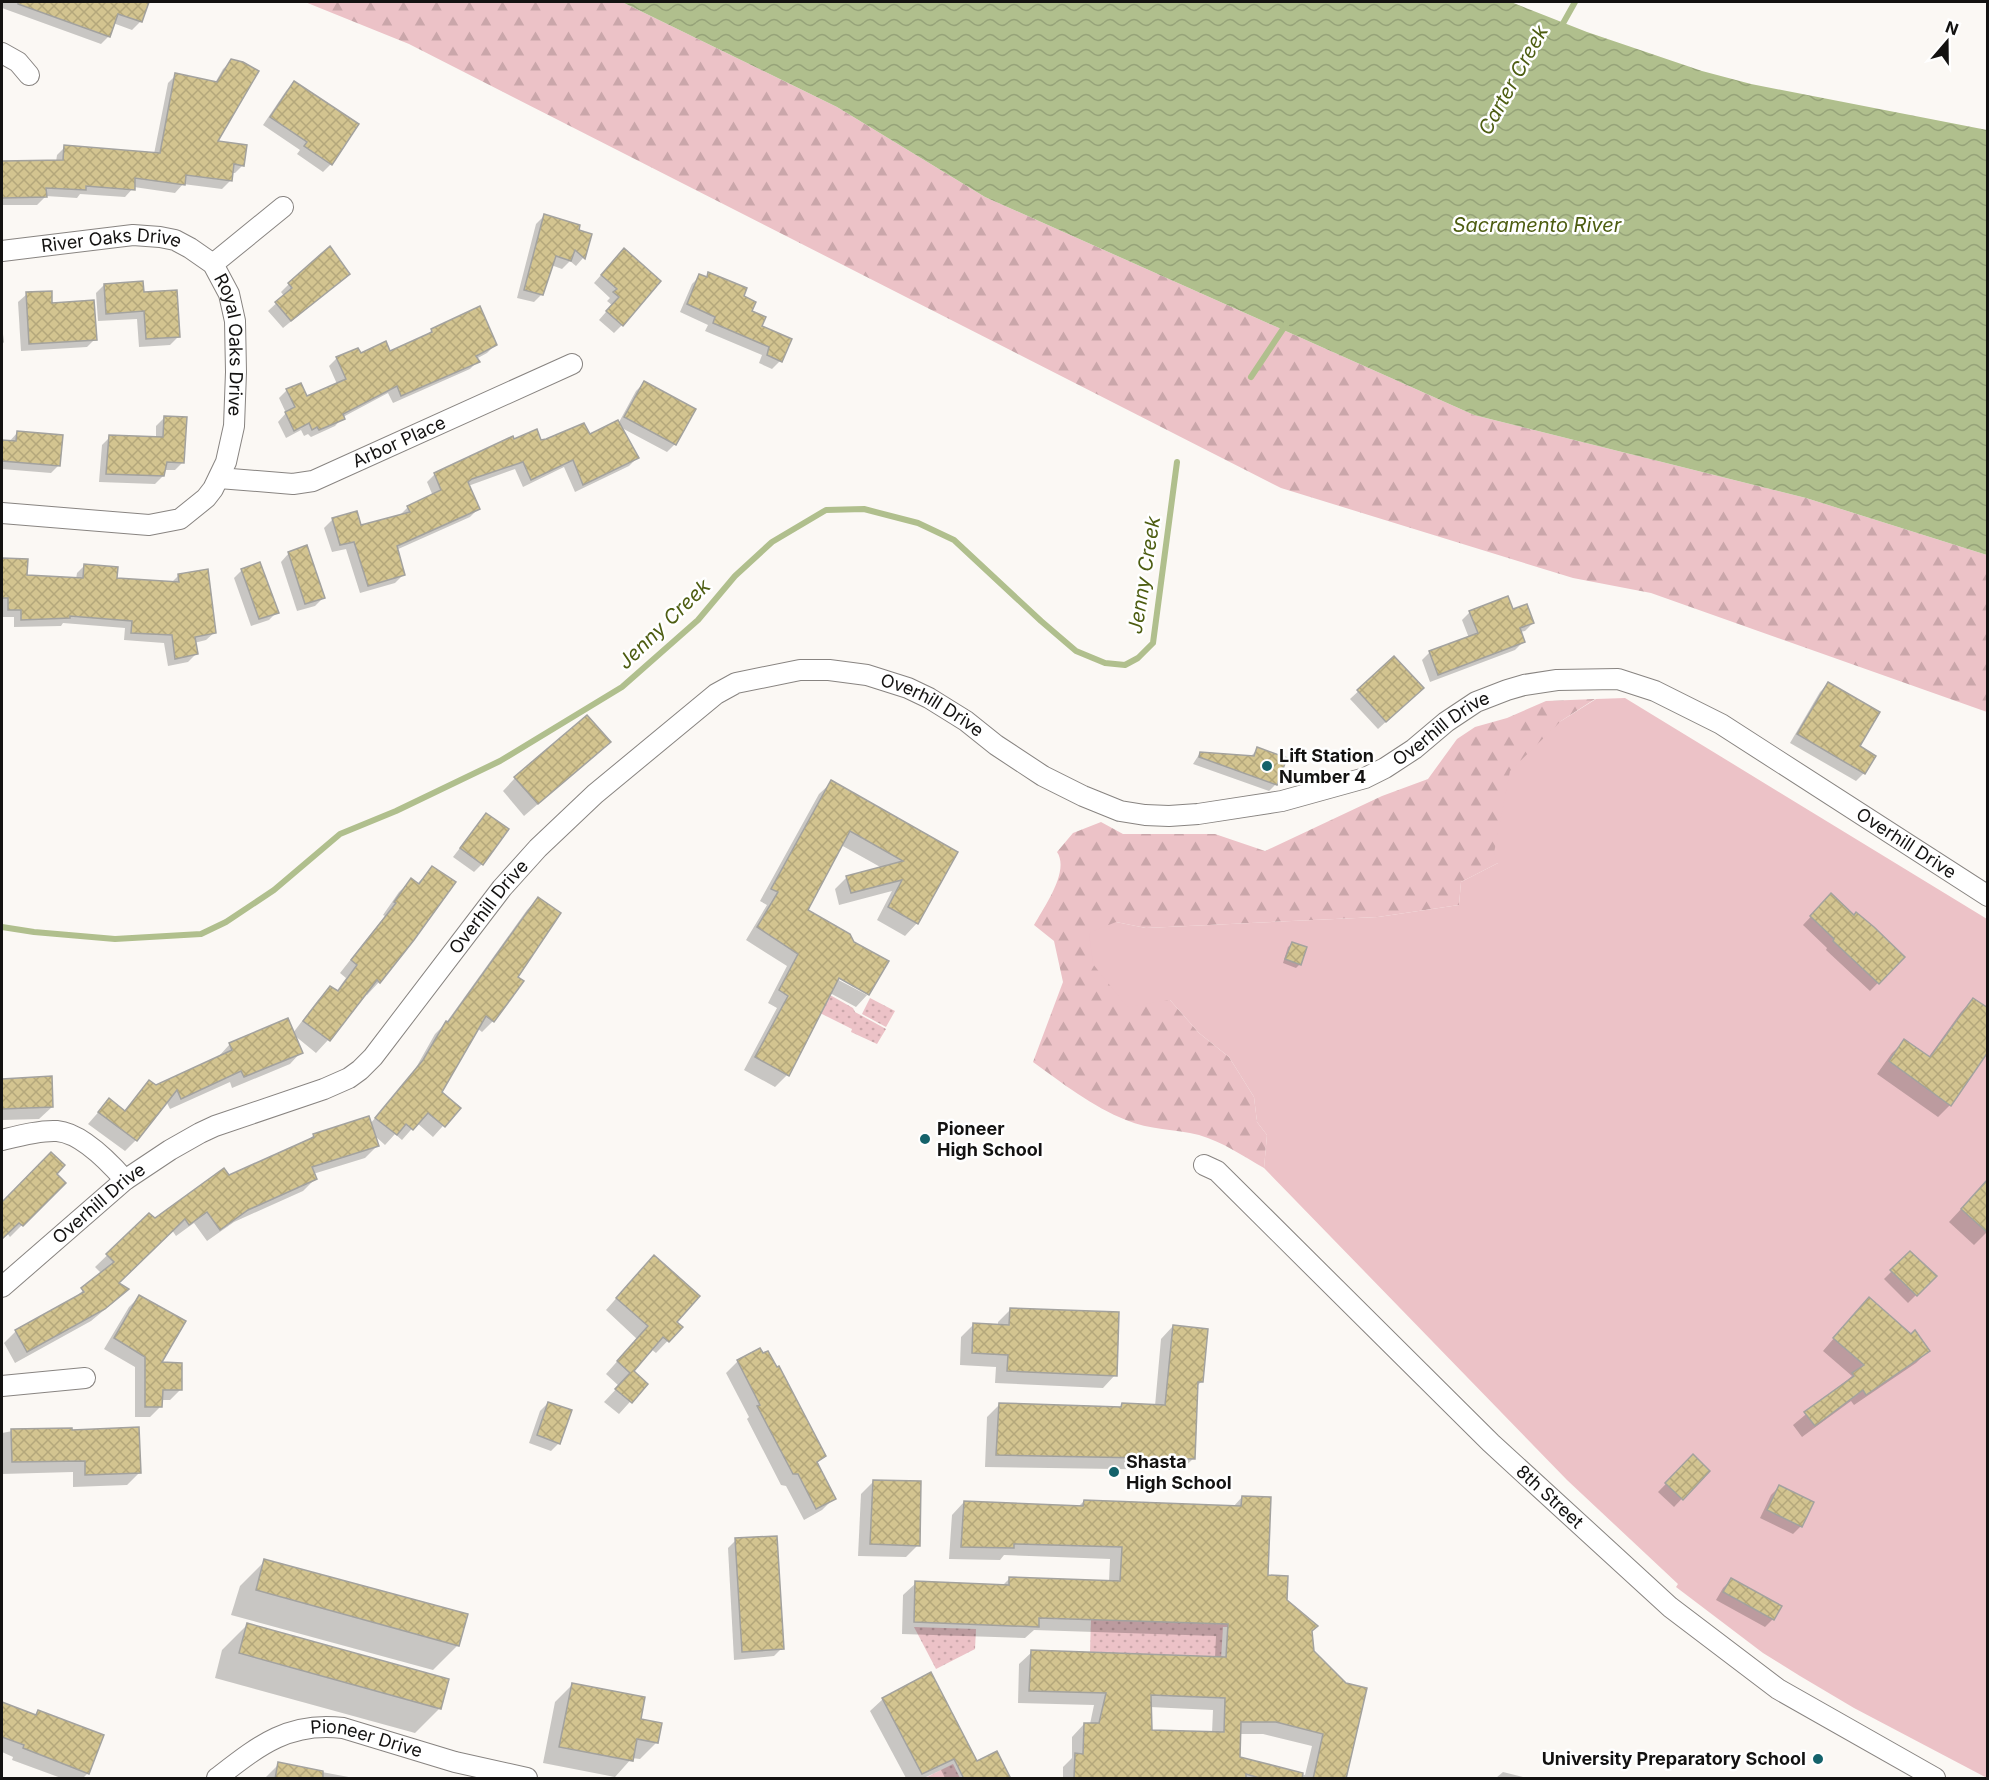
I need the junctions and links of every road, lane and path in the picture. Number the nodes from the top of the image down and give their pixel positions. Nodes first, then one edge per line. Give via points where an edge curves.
1 (2, 53) edge
2 (29, 75) dead end
3 (283, 207) dead end
4 (2, 251) edge
5 (213, 264) junction
6 (572, 364) dead end
7 (219, 478) junction
8 (2, 513) edge
9 (1985, 894) edge
10 (2, 1140) edge
11 (1204, 1165) dead end
12 (125, 1180) junction
13 (2, 1287) edge
14 (85, 1378) dead end
15 (2, 1386) edge
16 (217, 1779) edge
17 (527, 1779) edge
18 (1935, 1779) edge

1 - 2 street via 18,62
3 - 5 street
4 - 5 street, River Oaks Drive via 147,235 176,240
5 - 7 street, Royal Oaks Drive via 229,294 235,321 234,426
6 - 7 street, Arbor Place via 313,481 293,484
7 - 8 street, Royal Oaks Drive via 195,508 180,519 163,524
9 - 12 street, Overhill Drive via 1721,724 1655,691 1618,679 1557,680 1507,690 1476,702 1414,749 1365,778 1282,801 1169,816 1120,811 1083,796 1043,776 929,698 887,680 829,670 800,670 736,683 701,705 595,794 502,888 360,1070 324,1089 200,1133
10 - 12 street via 58,1131 87,1144
11 - 18 street, 8th Street via 1217,1172 1491,1443 1670,1607 1778,1689
12 - 13 street, Overhill Drive
14 - 15 street
16 - 17 street, Pioneer Drive via 287,1732 327,1726

